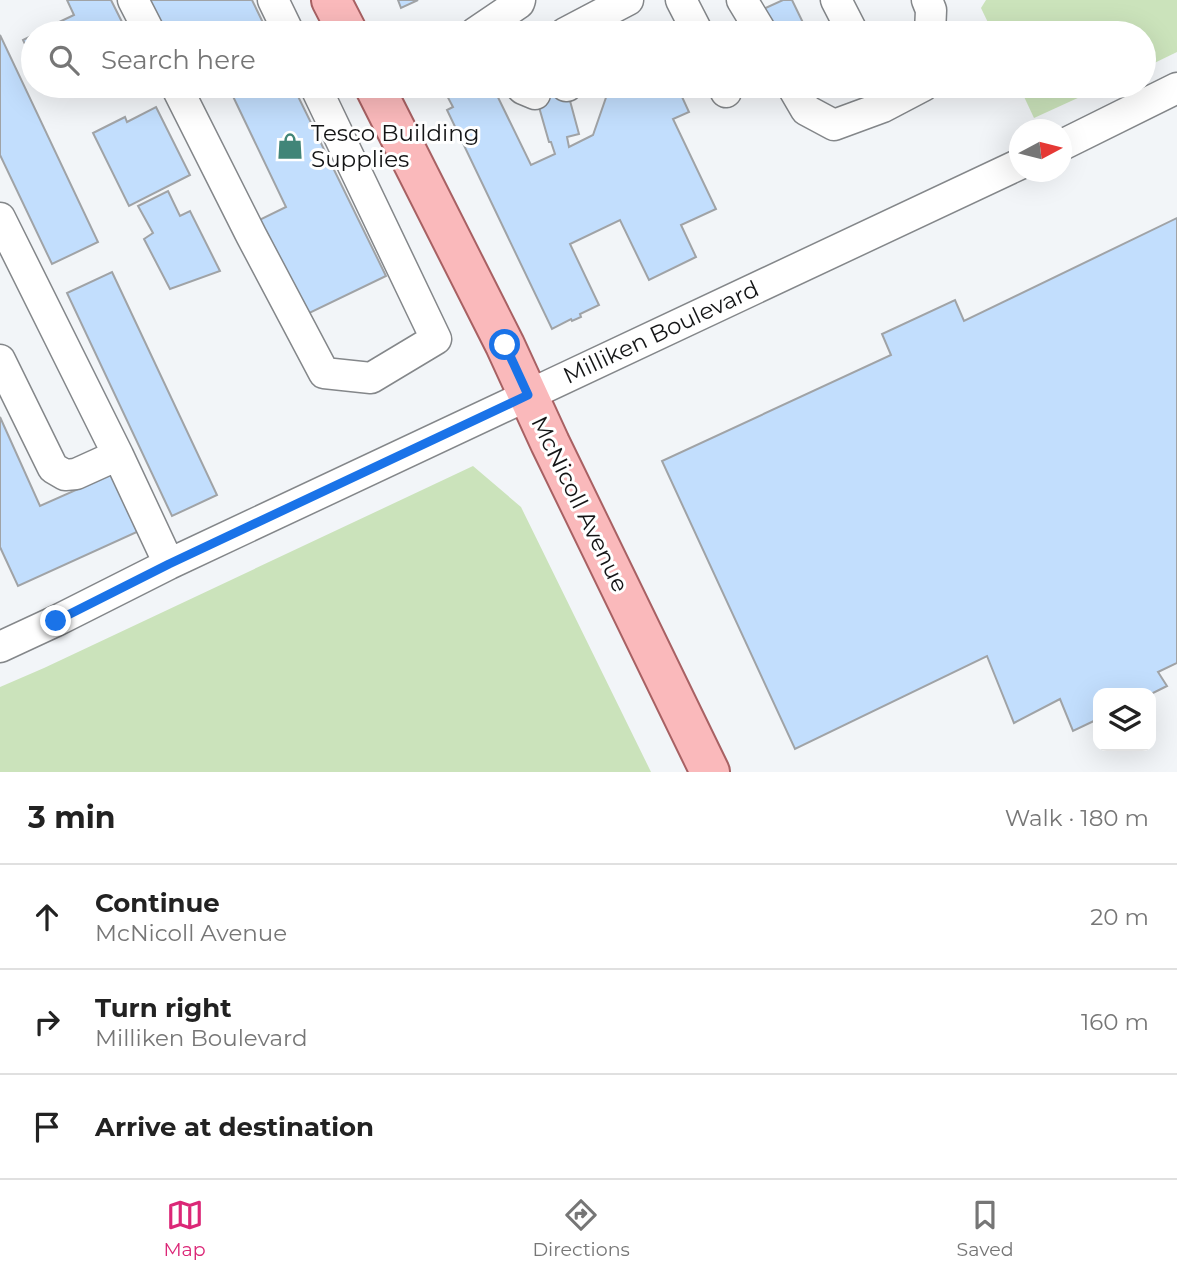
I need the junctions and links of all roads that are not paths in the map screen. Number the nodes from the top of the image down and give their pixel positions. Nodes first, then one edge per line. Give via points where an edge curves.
1 (133, 0) edge
2 (274, 0) edge
3 (331, 0) edge
4 (520, 0) edge
5 (628, 0) edge
6 (681, 0) edge
7 (743, 0) edge
8 (836, 0) edge
9 (928, 0) edge
10 (144, 21) edge
11 (284, 21) edge
12 (342, 21) edge
13 (493, 21) edge
14 (598, 21) edge
15 (692, 21) edge
16 (755, 21) edge
17 (847, 21) edge
18 (931, 21) edge
19 (1177, 88) edge
20 (182, 98) edge
21 (321, 98) edge
22 (380, 98) edge
23 (799, 98) edge
24 (879, 98) edge
25 (1072, 140) edge
26 (1009, 169) edge
27 (0, 218) edge
28 (0, 360) edge
29 (528, 395) junction
30 (118, 455) junction
31 (169, 564) junction
32 (0, 647) edge
33 (710, 772) edge

1 - 10 street
2 - 11 street
3 - 12 main road
4 - 13 street
5 - 14 street
6 - 15 street
7 - 16 street
8 - 17 street
9 - 18 street
19 - 25 street
20 - 21 street via 324,373 372,378 436,339
22 - 29 main road, McNicoll Avenue
23 - 24 street via 806,110 834,125
26 - 29 street, Milliken Boulevard
27 - 30 street
28 - 30 street via 53,468 65,475 76,474
29 - 31 street, Milliken Boulevard
29 - 33 main road, McNicoll Avenue
30 - 31 street
31 - 32 street, Milliken Boulevard

